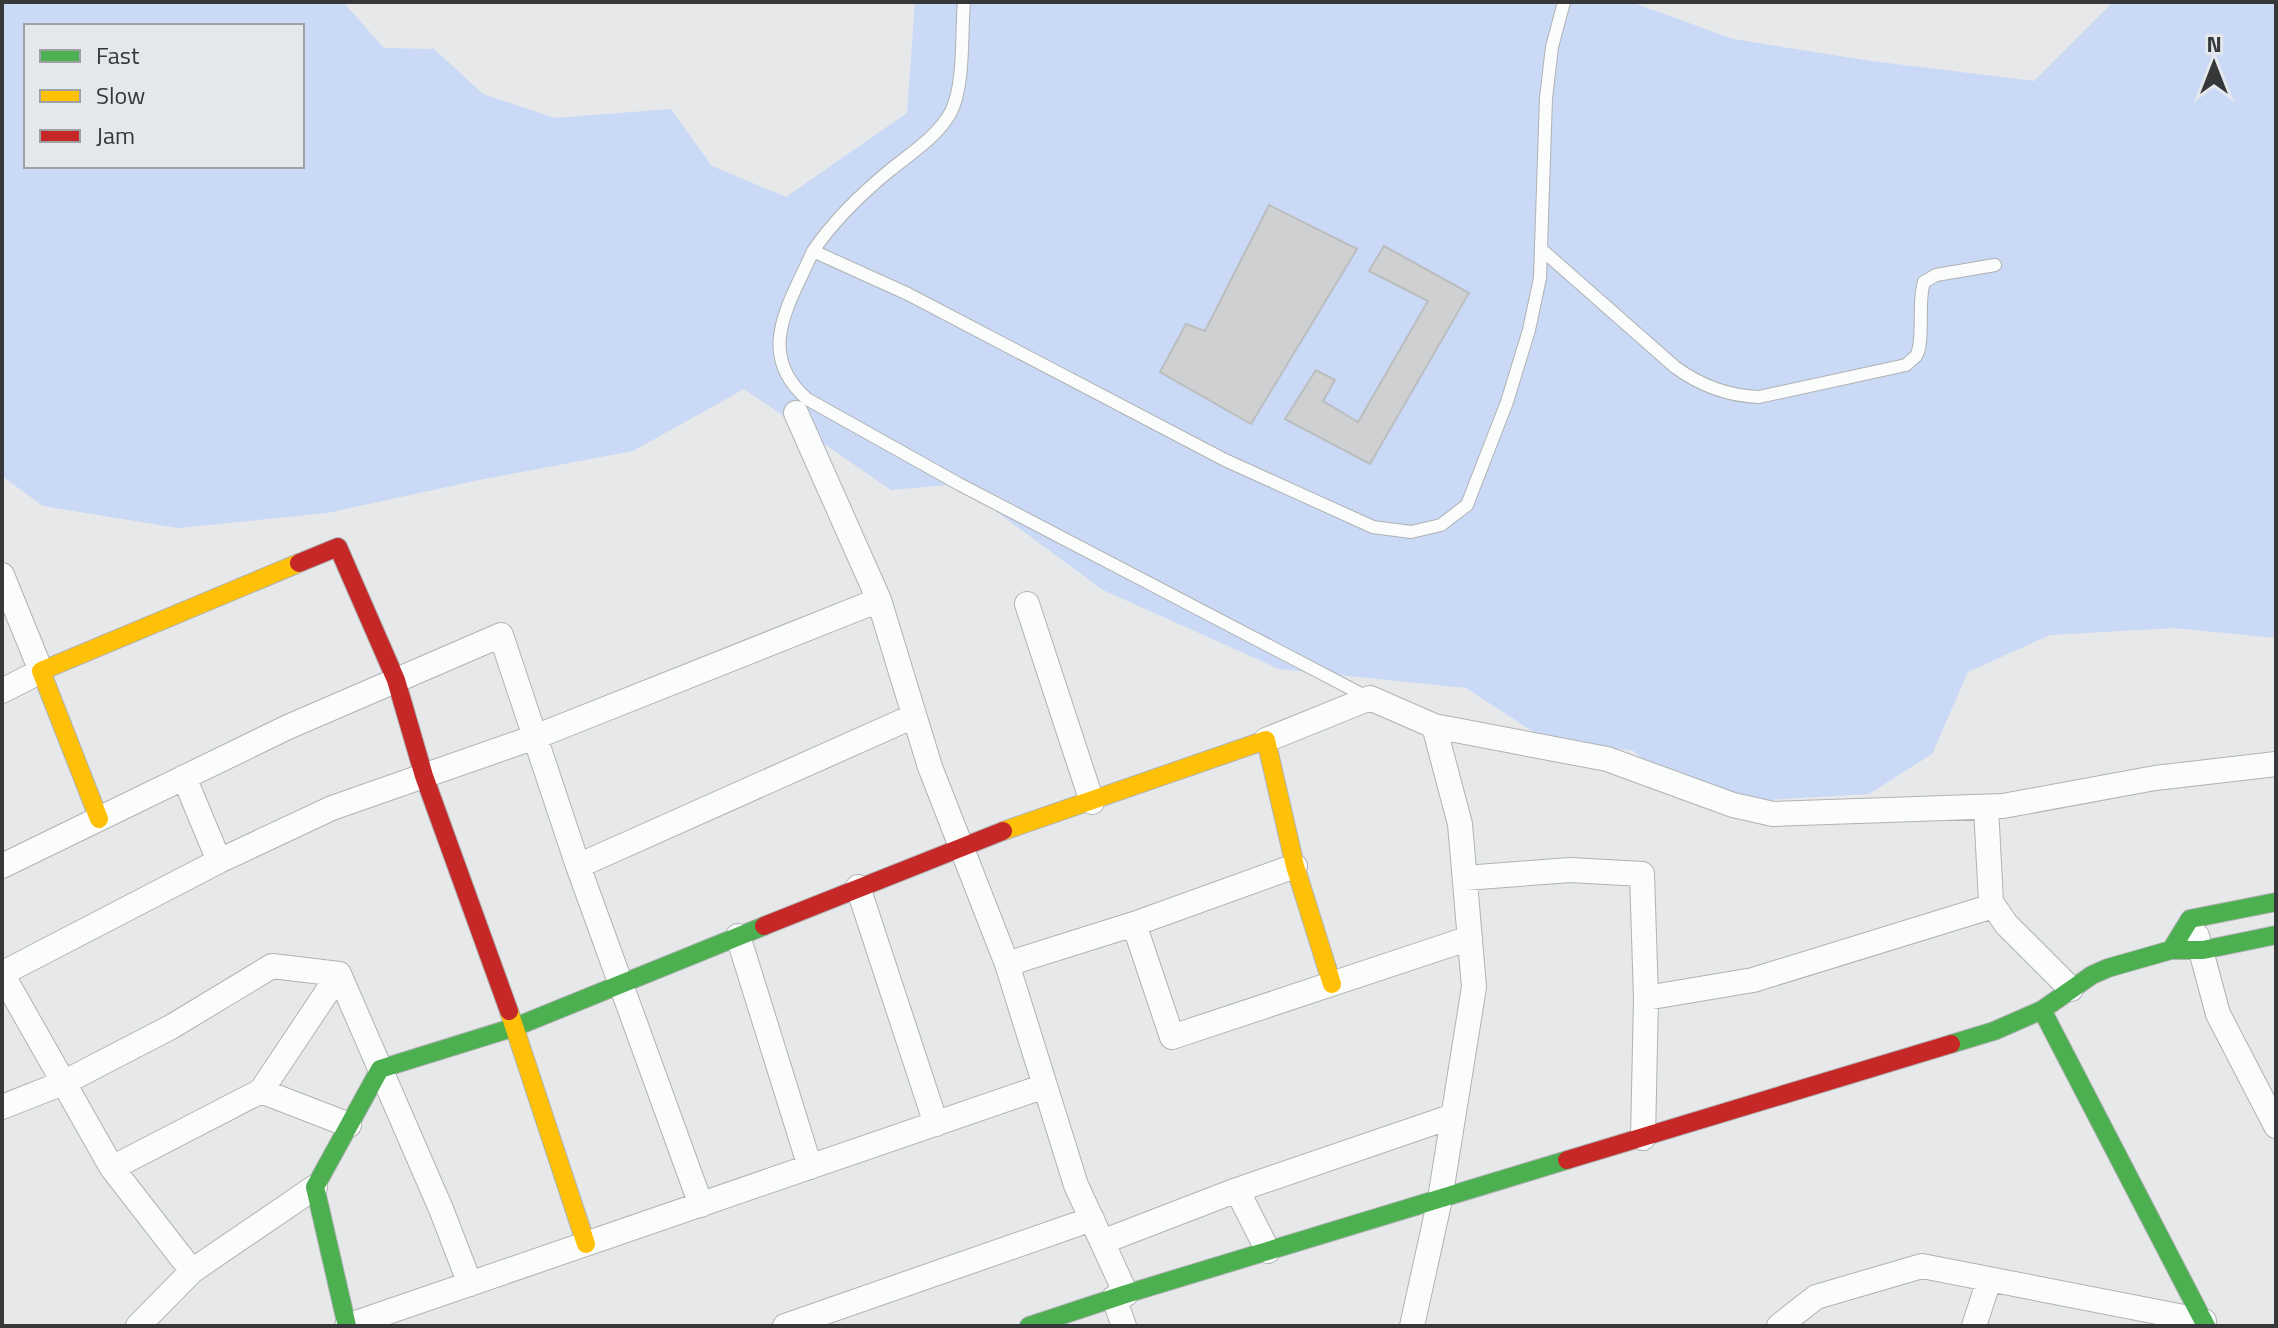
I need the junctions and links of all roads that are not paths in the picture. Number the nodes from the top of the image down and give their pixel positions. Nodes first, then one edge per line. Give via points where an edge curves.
1 (964, 2) edge
2 (1564, 2) edge
3 (1541, 249) junction
4 (813, 251) junction
5 (1995, 265) dead end
6 (796, 413) dead end
7 (2, 575) edge
8 (879, 600) junction
9 (1027, 604) dead end
10 (41, 671) junction
11 (396, 680) junction
12 (2, 691) edge
13 (1370, 698) junction
14 (914, 716) junction
15 (1434, 726) junction
16 (535, 737) junction
17 (1266, 740) junction
18 (2276, 764) edge
19 (424, 776) junction
20 (184, 777) junction
21 (1092, 802) junction
22 (1986, 807) junction
23 (99, 819) junction
24 (960, 846) junction
25 (219, 861) junction
26 (2, 866) edge
27 (578, 866) junction
28 (1295, 866) junction
29 (1465, 878) junction
30 (858, 887) junction
31 (2276, 902) edge
32 (1993, 906) junction
33 (2190, 919) junction
34 (1134, 924) junction
35 (2276, 935) edge
36 (738, 936) junction
37 (1470, 938) junction
38 (2171, 950) junction
39 (2203, 950) junction
40 (1007, 964) junction
41 (3, 973) edge
42 (339, 974) junction
43 (622, 983) junction
44 (1332, 984) junction
45 (2071, 989) junction
46 (1646, 998) junction
47 (2042, 1010) junction
48 (515, 1027) junction
49 (380, 1069) junction
50 (63, 1083) junction
51 (1045, 1086) junction
52 (261, 1091) junction
53 (2, 1107) edge
54 (1453, 1116) junction
55 (936, 1124) junction
56 (349, 1125) junction
57 (2276, 1126) edge
58 (1643, 1138) junction
59 (810, 1167) junction
60 (112, 1168) junction
61 (315, 1187) junction
62 (1237, 1190) junction
63 (1440, 1199) junction
64 (701, 1205) junction
65 (1092, 1219) junction
66 (1102, 1242) junction
67 (586, 1244) junction
68 (1268, 1251) junction
69 (192, 1271) junction
70 (1989, 1280) junction
71 (470, 1284) junction
72 (1120, 1296) junction
73 (2205, 1323) edge
74 (138, 1326) edge
75 (347, 1326) edge
76 (785, 1326) edge
77 (1029, 1326) edge
78 (1124, 1326) edge
79 (1412, 1326) edge
80 (1779, 1326) edge
81 (1974, 1326) edge

1 - 4 lane via 952,110 938,131 848,207
2 - 3 lane via 1546,98
3 - 4 lane via 1529,330 1467,505 1441,525 1411,532 1373,527 1225,460 908,294
3 - 5 lane via 1694,381 1747,397 1906,365 1919,346 1924,282 1936,275
4 - 13 lane via 782,322 778,346 790,384 807,399
6 - 8 street
7 - 10 street
8 - 14 street
8 - 16 street
9 - 21 street
10 - 11 street via 338,547
10 - 12 street
10 - 23 street
11 - 16 street via 501,635
11 - 19 street
11 - 20 street
13 - 15 street
13 - 17 street
14 - 24 street
14 - 27 street
15 - 22 street via 1607,759 1756,811
15 - 29 street via 1460,824
16 - 19 street
16 - 27 street
17 - 21 street
17 - 28 street
18 - 22 street
19 - 25 street via 332,808
19 - 48 street
20 - 23 street
20 - 25 street
21 - 24 street
22 - 32 street
23 - 26 street
24 - 30 street
24 - 40 street
25 - 41 street
27 - 43 street
28 - 34 street
28 - 44 street
29 - 37 street
29 - 46 street via 1570,870 1642,874
30 - 36 street
30 - 55 street
31 - 33 street
32 - 45 street
32 - 46 street via 1753,980
33 - 38 street
33 - 39 street
34 - 40 street
34 - 44 street via 1172,1037
35 - 39 street
36 - 43 street
36 - 59 street
37 - 44 street
37 - 54 street via 1474,987
38 - 39 street
38 - 45 street via 2108,968
39 - 57 street via 2218,1014
40 - 51 street
41 - 50 street
42 - 49 street
42 - 50 street via 272,966
42 - 52 street
43 - 48 street
43 - 64 street
45 - 47 street
46 - 58 street
47 - 58 street via 1994,1031
47 - 73 street
48 - 49 street
48 - 67 street
49 - 56 street
49 - 71 street
50 - 53 street
50 - 60 street
51 - 55 street
51 - 65 street
52 - 56 street
52 - 60 street
54 - 62 street
54 - 63 street
55 - 59 street
56 - 61 street
58 - 63 street
59 - 64 street
60 - 69 street
61 - 69 street
61 - 75 street
62 - 66 street
62 - 68 street
63 - 68 street
63 - 79 street
64 - 67 street
65 - 66 street
65 - 76 street
66 - 72 street
67 - 71 street
68 - 72 street
69 - 74 street
70 - 73 street
70 - 80 street via 1922,1266 1816,1297
70 - 81 street
71 - 75 street
72 - 77 street
72 - 78 street

